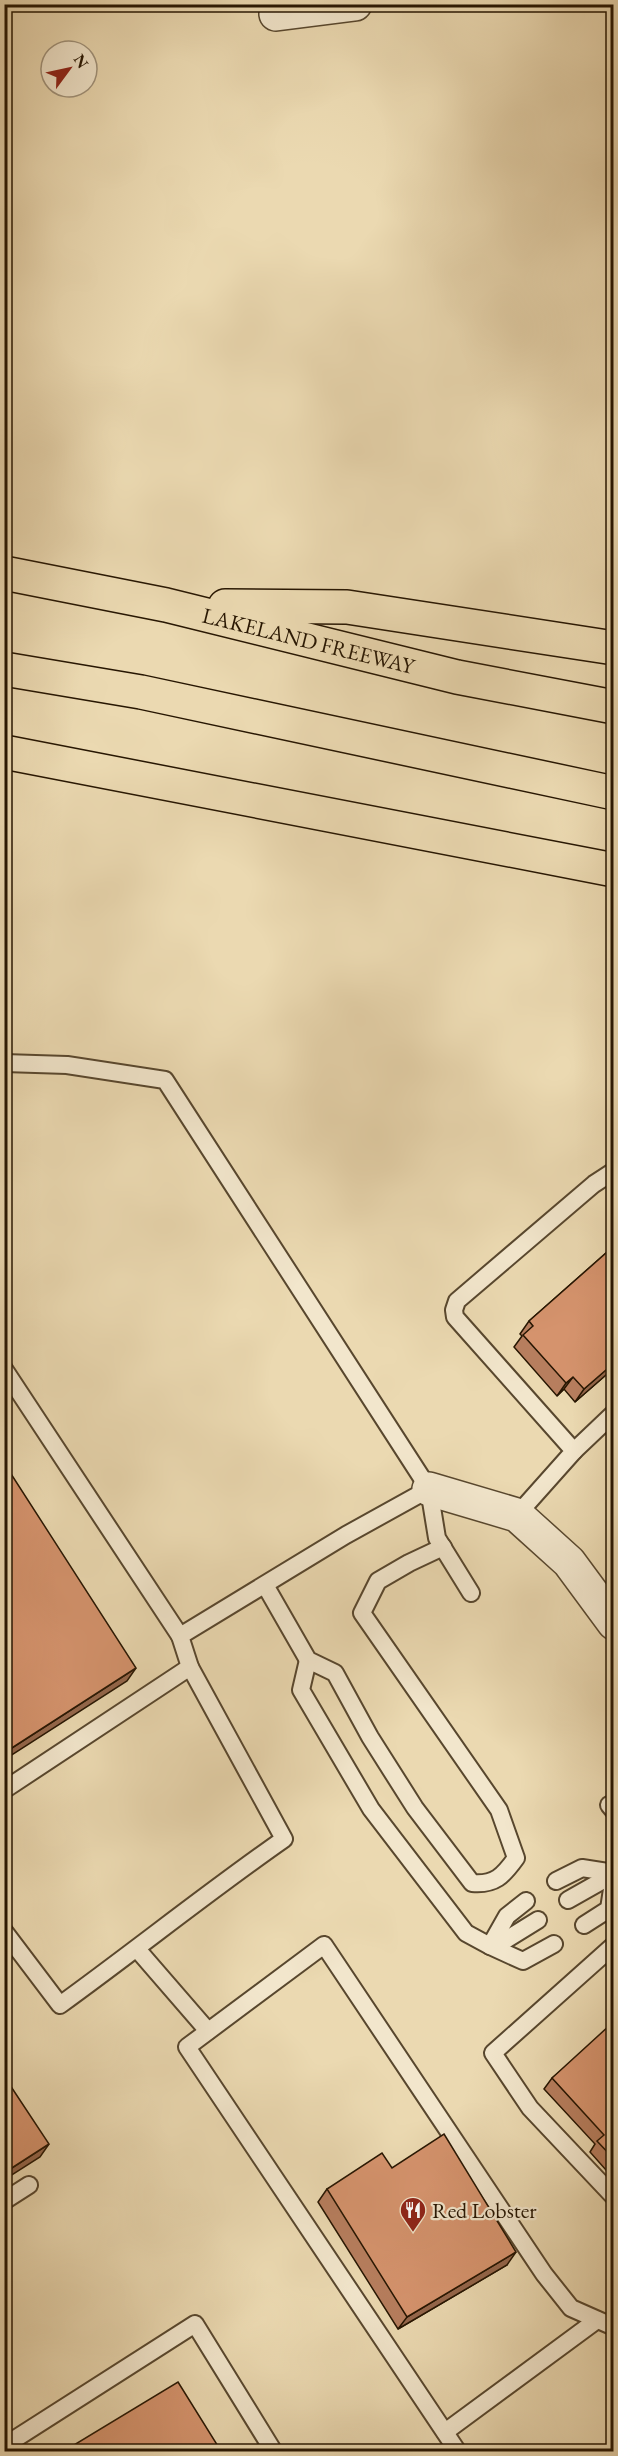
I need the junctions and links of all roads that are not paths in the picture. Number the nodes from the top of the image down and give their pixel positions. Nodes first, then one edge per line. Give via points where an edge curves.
1 (355, 4) edge
2 (276, 14) dead end
3 (4, 573) edge
4 (166, 605) junction
5 (614, 648) edge
6 (4, 669) edge
7 (614, 707) edge
8 (4, 752) edge
9 (614, 793) edge
10 (614, 870) edge
11 (4, 1063) edge
12 (614, 1171) edge
13 (4, 1369) edge
14 (614, 1413) edge
15 (574, 1451) junction
16 (429, 1489) junction
17 (517, 1515) junction
18 (443, 1547) junction
19 (265, 1585) junction
20 (471, 1593) dead end
21 (614, 1623) edge
22 (180, 1636) junction
23 (308, 1660) junction
24 (190, 1667) junction
25 (4, 1790) edge
26 (614, 1874) edge
27 (556, 1881) dead end
28 (568, 1900) dead end
29 (526, 1901) dead end
30 (538, 1920) dead end
31 (584, 1925) dead end
32 (4, 1931) edge
33 (554, 1944) dead end
34 (614, 1945) edge
35 (490, 1946) junction
36 (137, 1949) junction
37 (207, 2031) junction
38 (29, 2185) edge
39 (614, 2197) edge
40 (4, 2201) edge
41 (597, 2320) junction
42 (614, 2327) edge
43 (446, 2432) junction
44 (4, 2446) edge
45 (274, 2451) edge
46 (458, 2451) edge

1 - 2 street
3 - 4 highway, LAKELAND FREEWAY
4 - 5 highway via 347,608
4 - 7 highway, LAKELAND FREEWAY via 458,676
6 - 9 highway via 141,692
8 - 10 highway
11 - 16 lane via 67,1065 165,1080
12 - 15 lane via 476,1285 454,1310 455,1317
13 - 22 lane
14 - 15 lane
15 - 17 lane
16 - 17 street
16 - 18 lane via 437,1538
16 - 19 lane
17 - 21 street via 569,1562
18 - 20 lane
18 - 23 lane via 378,1581 362,1613 499,1810 516,1858 504,1874 486,1884 472,1883 415,1808 335,1673
19 - 22 lane
19 - 23 lane
22 - 24 lane
23 - 35 lane via 301,1690 371,1809 466,1933
24 - 25 lane
24 - 36 lane via 284,1839 209,1891
26 - 27 lane via 582,1868
26 - 28 lane
26 - 31 lane via 609,1909
29 - 35 lane via 507,1916
30 - 35 lane
32 - 36 lane via 60,2005
33 - 35 lane via 523,1961
34 - 39 lane via 494,2053 530,2108
36 - 37 lane
37 - 41 lane via 324,1945 544,2274 571,2308
37 - 43 lane via 187,2047
38 - 40 lane
41 - 42 lane
41 - 43 lane
43 - 46 lane
44 - 45 lane via 195,2324

